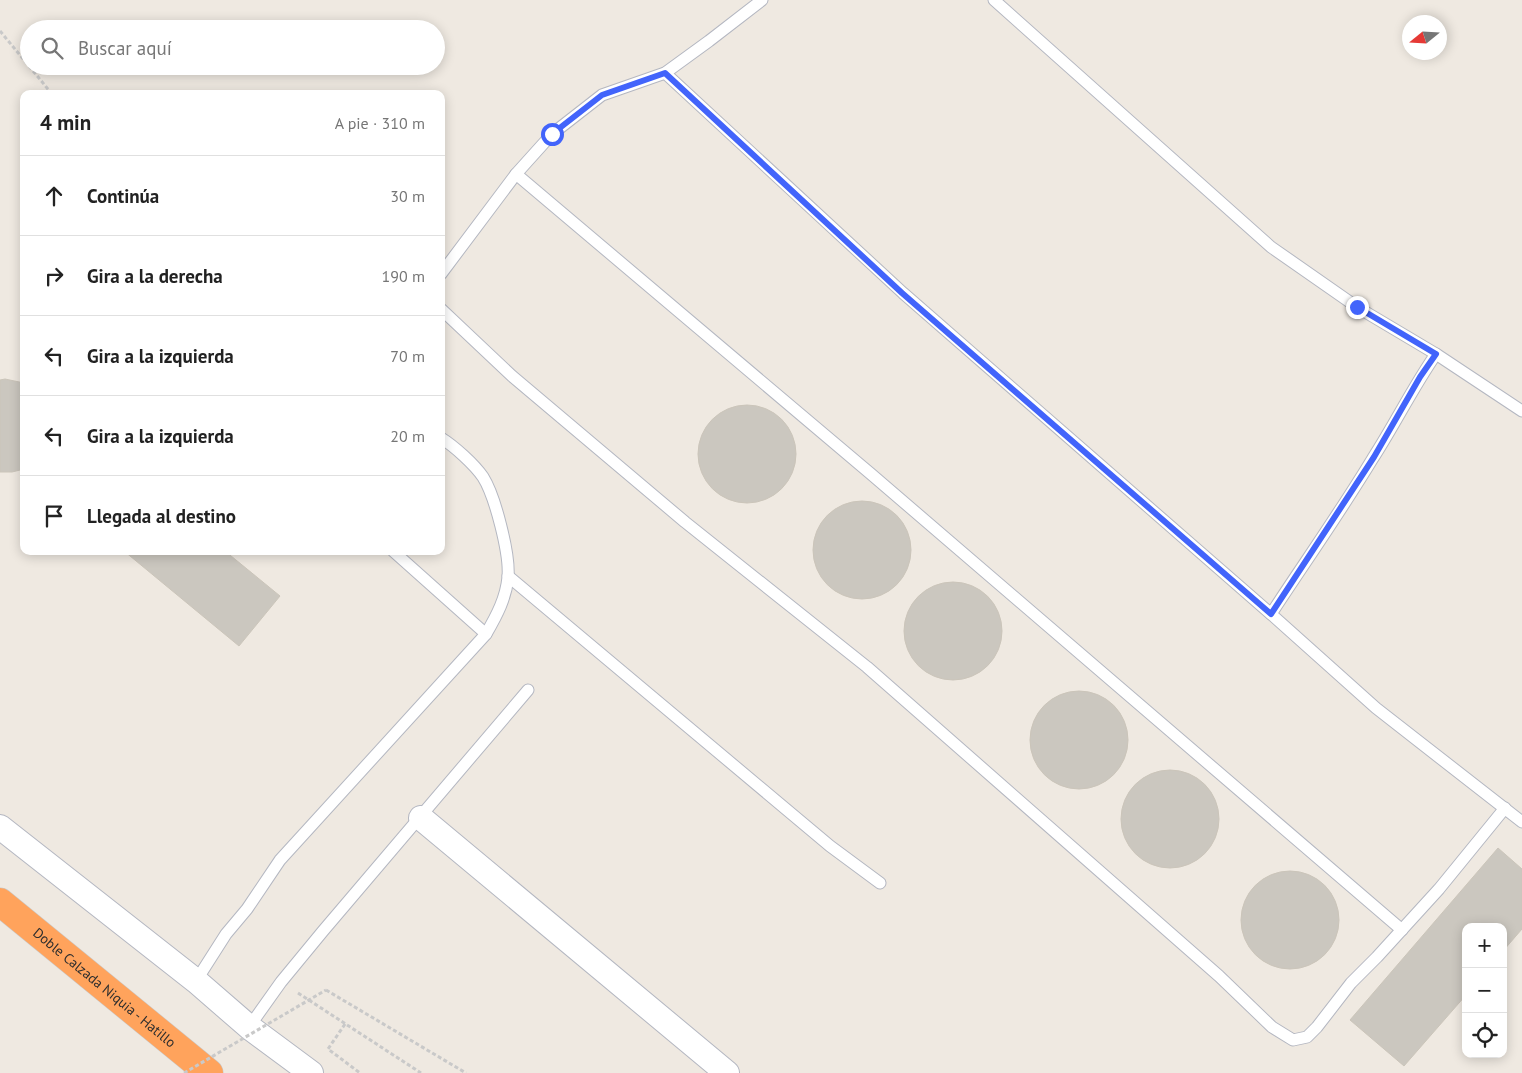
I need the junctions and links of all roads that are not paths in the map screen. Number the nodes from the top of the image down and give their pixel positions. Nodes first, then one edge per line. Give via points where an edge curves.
1 (762, 0) edge
2 (994, 0) edge
3 (665, 73) junction
4 (516, 174) junction
5 (445, 269) edge
6 (445, 313) edge
7 (1436, 354) junction
8 (1522, 411) edge
9 (445, 440) edge
10 (397, 555) edge
11 (508, 576) junction
12 (1271, 614) junction
13 (486, 634) junction
14 (528, 690) dead end
15 (1506, 808) junction
16 (421, 818) junction
17 (1522, 822) edge
18 (0, 827) edge
19 (880, 883) dead end
20 (0, 902) edge
21 (1402, 930) junction
22 (196, 981) junction
23 (249, 1027) junction
24 (209, 1073) edge
25 (311, 1073) edge
26 (727, 1073) edge

1 - 3 lane
2 - 7 lane via 1271,248 1357,307
3 - 4 lane via 602,95 552,134
3 - 12 lane via 902,293
4 - 5 lane
4 - 21 lane
6 - 21 lane via 512,376 685,522 866,667 1219,976 1272,1027 1292,1040 1307,1037 1317,1027 1351,982
7 - 8 lane
7 - 12 lane via 1364,473
9 - 11 lane via 483,478 496,509 506,548
10 - 13 lane
11 - 13 lane via 502,606
11 - 19 lane via 822,840
12 - 15 lane via 1376,708
13 - 22 lane via 280,860
14 - 16 lane
15 - 17 lane
15 - 21 lane
16 - 23 lane via 281,982
16 - 26 street
18 - 22 street
20 - 24 highway, Doble Calzada Niquia - Hatillo
22 - 23 street
23 - 25 street

